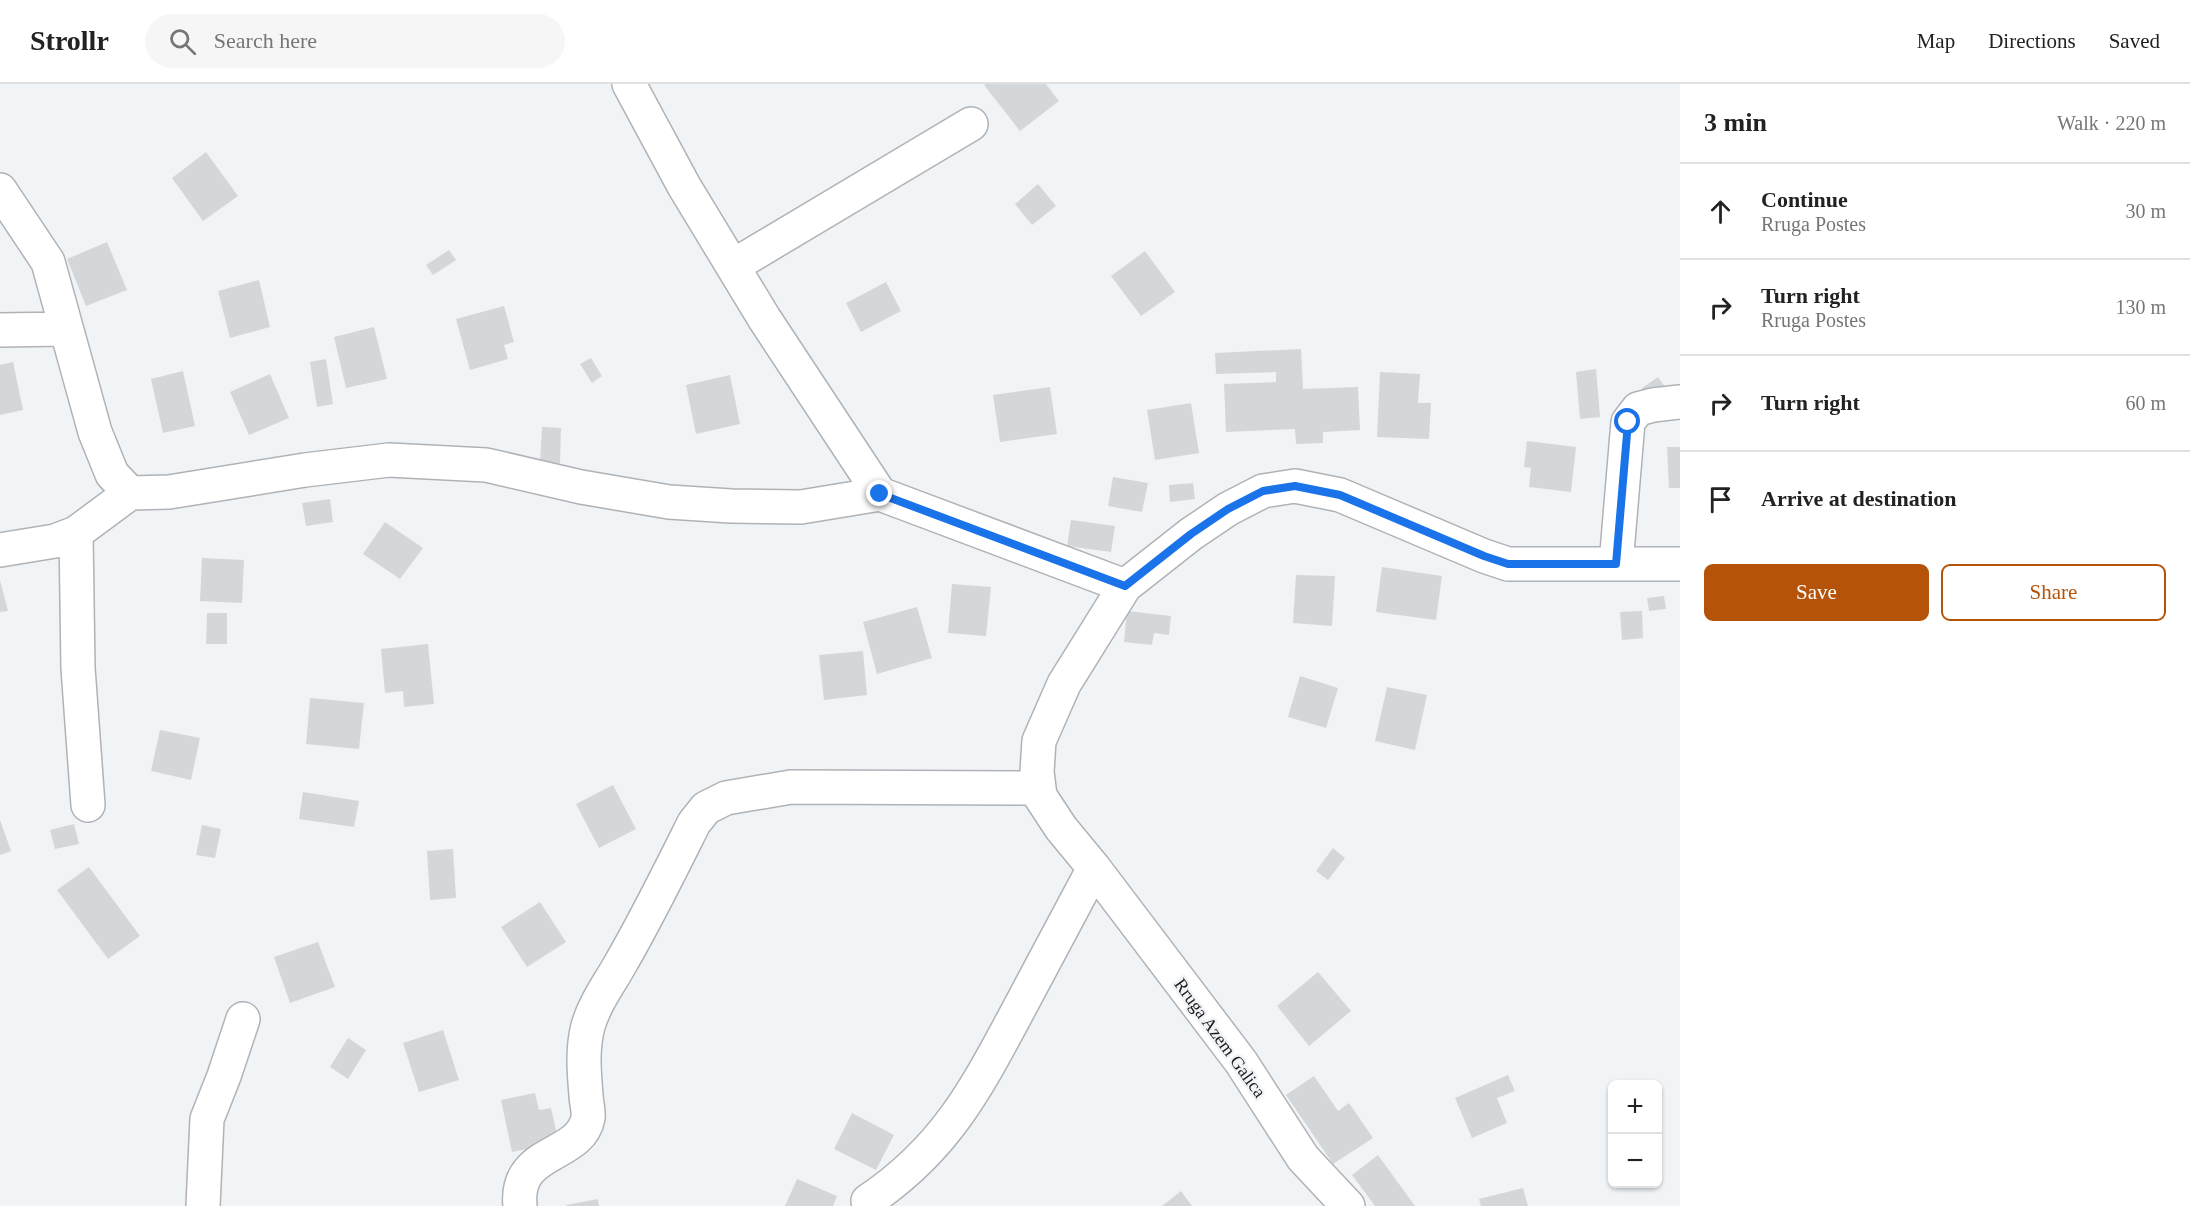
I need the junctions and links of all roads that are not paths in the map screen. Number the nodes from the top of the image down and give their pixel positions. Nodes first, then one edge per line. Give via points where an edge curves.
1 (629, 84) edge
2 (971, 124) dead end
3 (0, 190) edge
4 (733, 266) junction
5 (65, 329) junction
6 (0, 330) edge
7 (1680, 402) edge
8 (130, 493) junction
9 (880, 494) junction
10 (75, 533) junction
11 (0, 549) edge
12 (1616, 564) junction
13 (1680, 564) edge
14 (1125, 586) junction
15 (1039, 788) junction
16 (88, 805) dead end
17 (1094, 868) junction
18 (243, 1019) dead end
19 (868, 1201) dead end
20 (203, 1206) edge
21 (520, 1206) edge
22 (1348, 1206) edge

1 - 4 street
2 - 4 street
3 - 5 street via 48,262
4 - 9 street
5 - 6 street
5 - 8 street via 103,453 112,474
7 - 12 street via 1638,409 1628,422
8 - 9 street via 169,492 389,460 486,465 669,502 801,507
8 - 10 street
9 - 14 street
10 - 11 street via 55,541
10 - 16 street via 78,668
12 - 13 street, Rruga Azem Galica
12 - 14 street, Rruga Azem Galica via 1508,564 1340,495 1295,486 1263,491 1228,509
14 - 15 street, Rruga Azem Galica via 1064,684 1039,741
15 - 17 street, Rruga Azem Galica via 1060,828
15 - 21 street via 791,787 726,798 706,808 694,823 588,1025 583,1049 588,1118 568,1144 529,1170 519,1185
17 - 19 street via 978,1084 949,1128 921,1160
17 - 22 street, Rruga Azem Galica via 1241,1062 1302,1158
18 - 20 street via 207,1119

